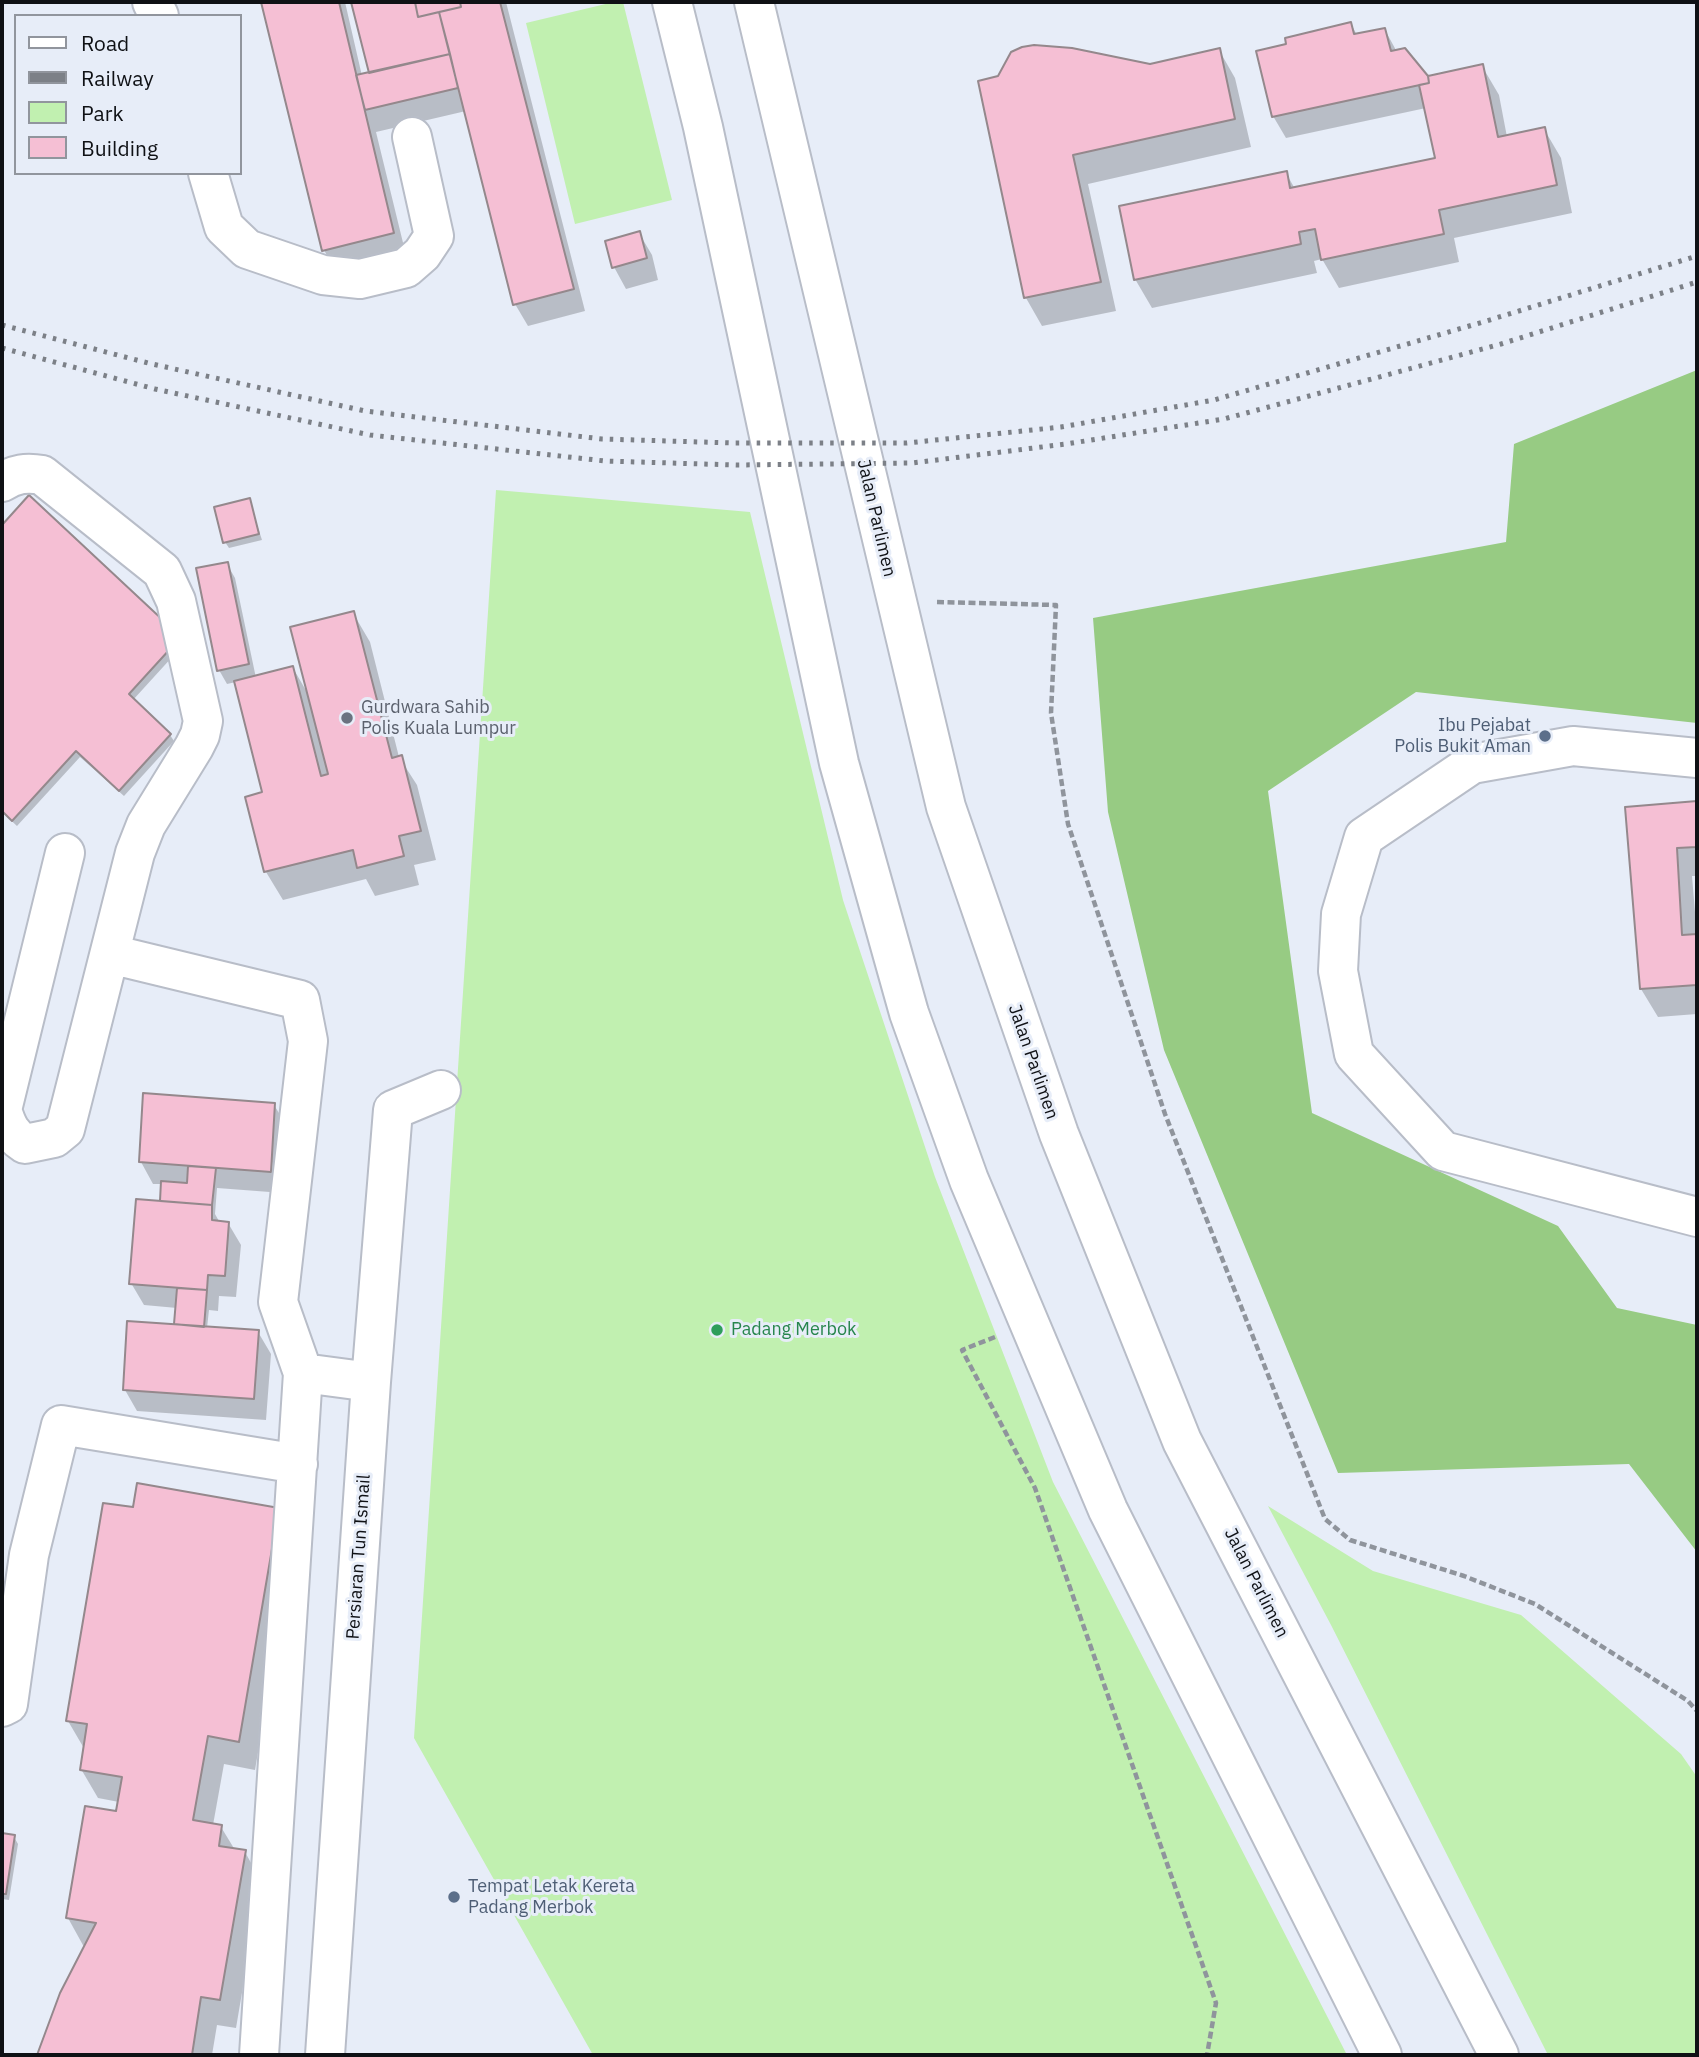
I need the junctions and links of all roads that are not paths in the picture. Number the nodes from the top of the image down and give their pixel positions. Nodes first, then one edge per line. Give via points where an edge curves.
1 (672, 2) edge
2 (754, 2) edge
3 (412, 137) dead end
4 (209, 175) edge
5 (2, 482) edge
6 (1697, 758) edge
7 (65, 853) dead end
8 (110, 954) junction
9 (441, 1090) dead end
10 (1697, 1217) edge
11 (303, 1373) junction
12 (371, 1382) junction
13 (298, 1464) junction
14 (2, 1707) edge
15 (259, 2055) edge
16 (325, 2055) edge
17 (1382, 2055) edge
18 (1499, 2055) edge

1 - 17 street via 703,127 839,764 909,1013 969,1180 1108,1510
2 - 18 street, Jalan Parlimen via 946,807 1059,1134 1182,1441
3 - 4 street via 434,236 406,268 360,279 323,275 247,249 224,227
5 - 8 street via 16,474 42,475 162,571 176,601 203,721 200,735 146,825
6 - 10 street via 1573,746 1472,764 1364,837 1341,914 1338,971 1354,1055 1443,1151
7 - 8 street via 2,1110 14,1137 25,1144 54,1138 65,1129
8 - 11 street via 300,1000 308,1041 278,1302
9 - 12 street, Persiaran Tun Ismail via 393,1110
11 - 12 street
11 - 13 street
12 - 16 street, Persiaran Tun Ismail
13 - 14 street via 61,1425 29,1555 8,1704
13 - 15 street

